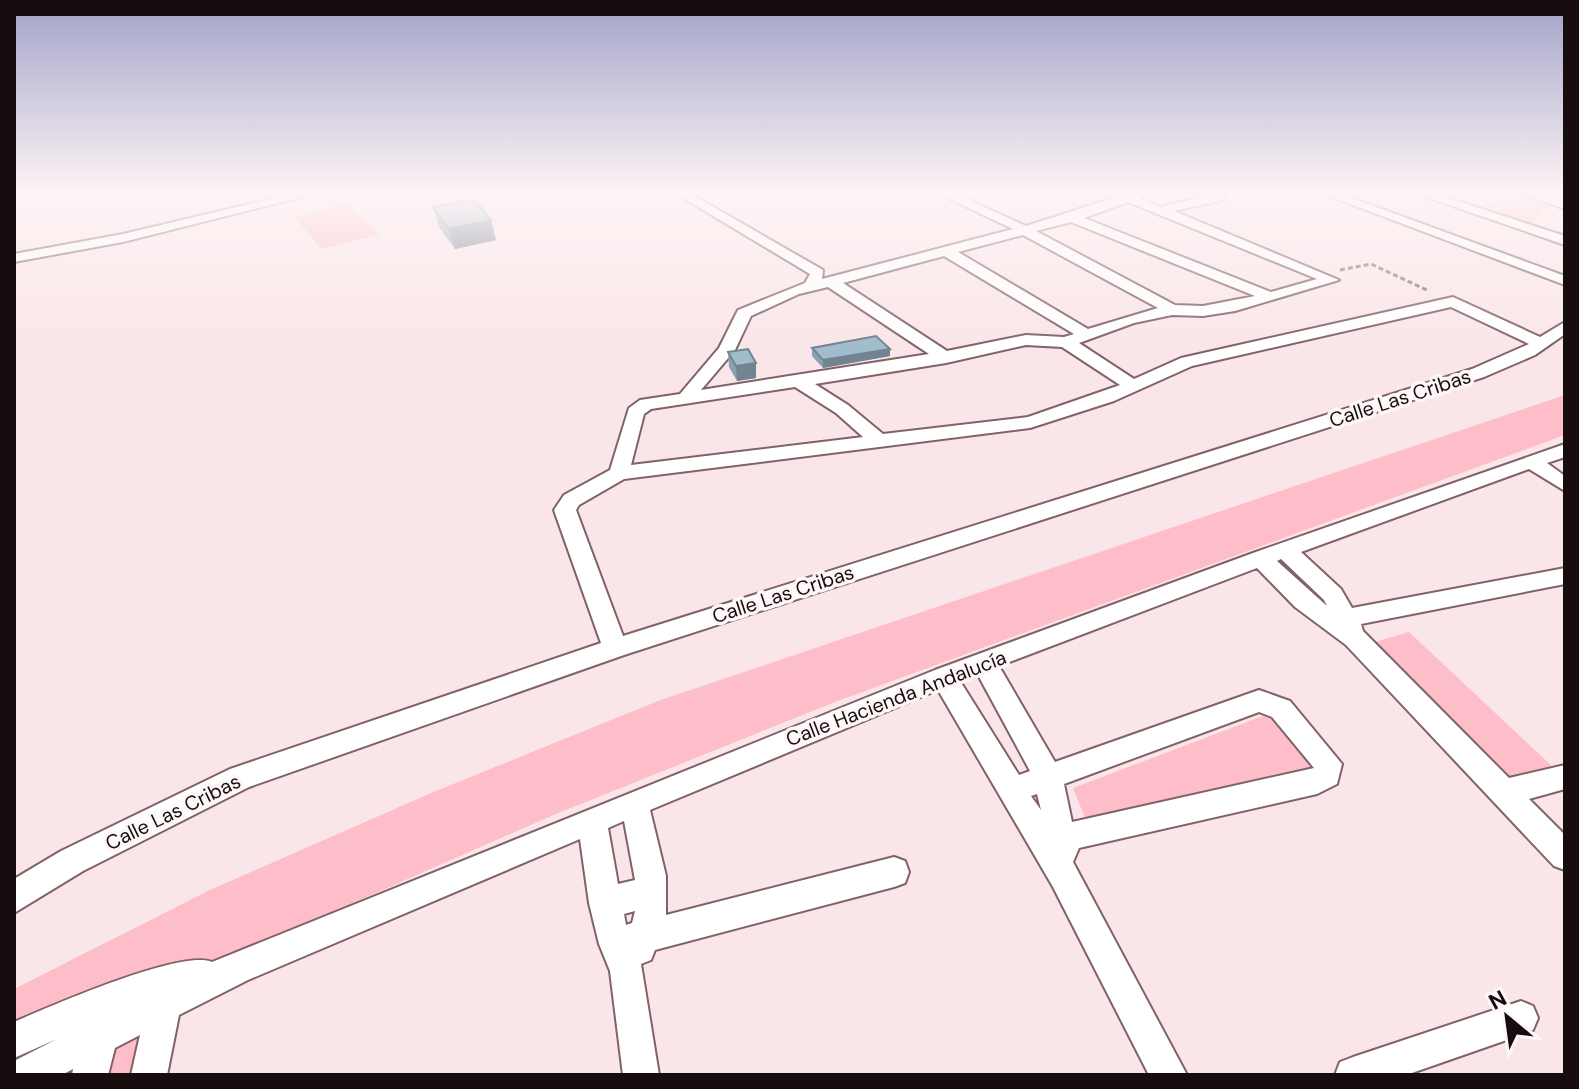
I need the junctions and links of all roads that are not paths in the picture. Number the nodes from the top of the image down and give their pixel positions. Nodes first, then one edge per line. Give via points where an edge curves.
1 (91, 244) edge
2 (768, 244) edge
3 (977, 244) edge
4 (1048, 244) edge
5 (1144, 244) edge
6 (1245, 244) edge
7 (1464, 244) edge
8 (947, 252) junction
9 (14, 258) edge
10 (1565, 281) edge
11 (833, 283) junction
12 (811, 287) junction
13 (1270, 297) junction
14 (1172, 310) junction
15 (1565, 327) edge
16 (1086, 334) junction
17 (1066, 342) junction
18 (1542, 344) junction
19 (946, 358) junction
20 (799, 382) junction
21 (1134, 387) junction
22 (688, 395) junction
23 (879, 441) junction
24 (1553, 458) edge
25 (619, 473) junction
26 (1565, 485) edge
27 (1273, 554) junction
28 (1565, 576) edge
29 (1333, 595) junction
30 (1303, 601) junction
31 (1344, 625) junction
32 (615, 648) junction
33 (985, 664) junction
34 (944, 677) junction
35 (1048, 777) junction
36 (1565, 777) edge
37 (1012, 790) junction
38 (1502, 793) junction
39 (634, 803) junction
40 (592, 820) junction
41 (1054, 840) junction
42 (1565, 856) edge
43 (894, 872) dead end
44 (651, 892) junction
45 (14, 897) edge
46 (605, 903) junction
47 (629, 950) junction
48 (166, 993) junction
49 (111, 1001) junction
50 (1521, 1018) dead end
51 (100, 1035) junction
52 (14, 1040) edge
53 (24, 1075) edge
54 (90, 1075) edge
55 (149, 1075) edge
56 (641, 1075) edge
57 (1169, 1075) edge
58 (1353, 1075) edge

1 - 9 street
2 - 12 street via 818,273
3 - 8 street
4 - 14 street
5 - 13 street
6 - 13 street via 1332,280
7 - 10 street
8 - 11 street
8 - 16 street
11 - 12 street
11 - 19 street
12 - 22 street via 744,313 727,350
13 - 14 street via 1203,311
14 - 16 street
15 - 18 street, Calle Las Cribas
16 - 17 street
17 - 19 street via 1026,340
17 - 21 street
18 - 21 street via 1453,302 1187,362
18 - 32 street, Calle Las Cribas via 1478,373 1287,436
19 - 20 street
20 - 22 street
20 - 23 street
21 - 23 street via 1030,422
22 - 25 street via 639,408
23 - 25 street
24 - 26 street
24 - 27 street, Calle Hacienda Andalucía
25 - 32 street via 571,500 565,510
27 - 29 street
27 - 30 street
27 - 33 street, Calle Hacienda Andalucía
28 - 31 street
29 - 30 street
29 - 31 street
30 - 31 street
31 - 38 street
32 - 45 street, Calle Las Cribas via 240,778 85,854
33 - 34 street, Calle Hacienda Andalucía
33 - 35 street
34 - 37 street
34 - 39 street, Calle Hacienda Andalucía
35 - 37 street
35 - 41 street
35 - 41 street via 1259,701 1281,709 1328,764 1327,775 1317,781
36 - 38 street
37 - 41 street
38 - 42 street
39 - 40 street, Calle Hacienda Andalucía
39 - 44 street via 650,861
40 - 46 street
40 - 48 street, Calle Hacienda Andalucía
41 - 57 street via 1064,876
43 - 47 street
44 - 46 street
44 - 47 street
46 - 47 street
47 - 56 street
48 - 49 street
48 - 51 street
48 - 55 street
49 - 51 street
49 - 52 street
50 - 58 street
51 - 53 street
51 - 54 street

